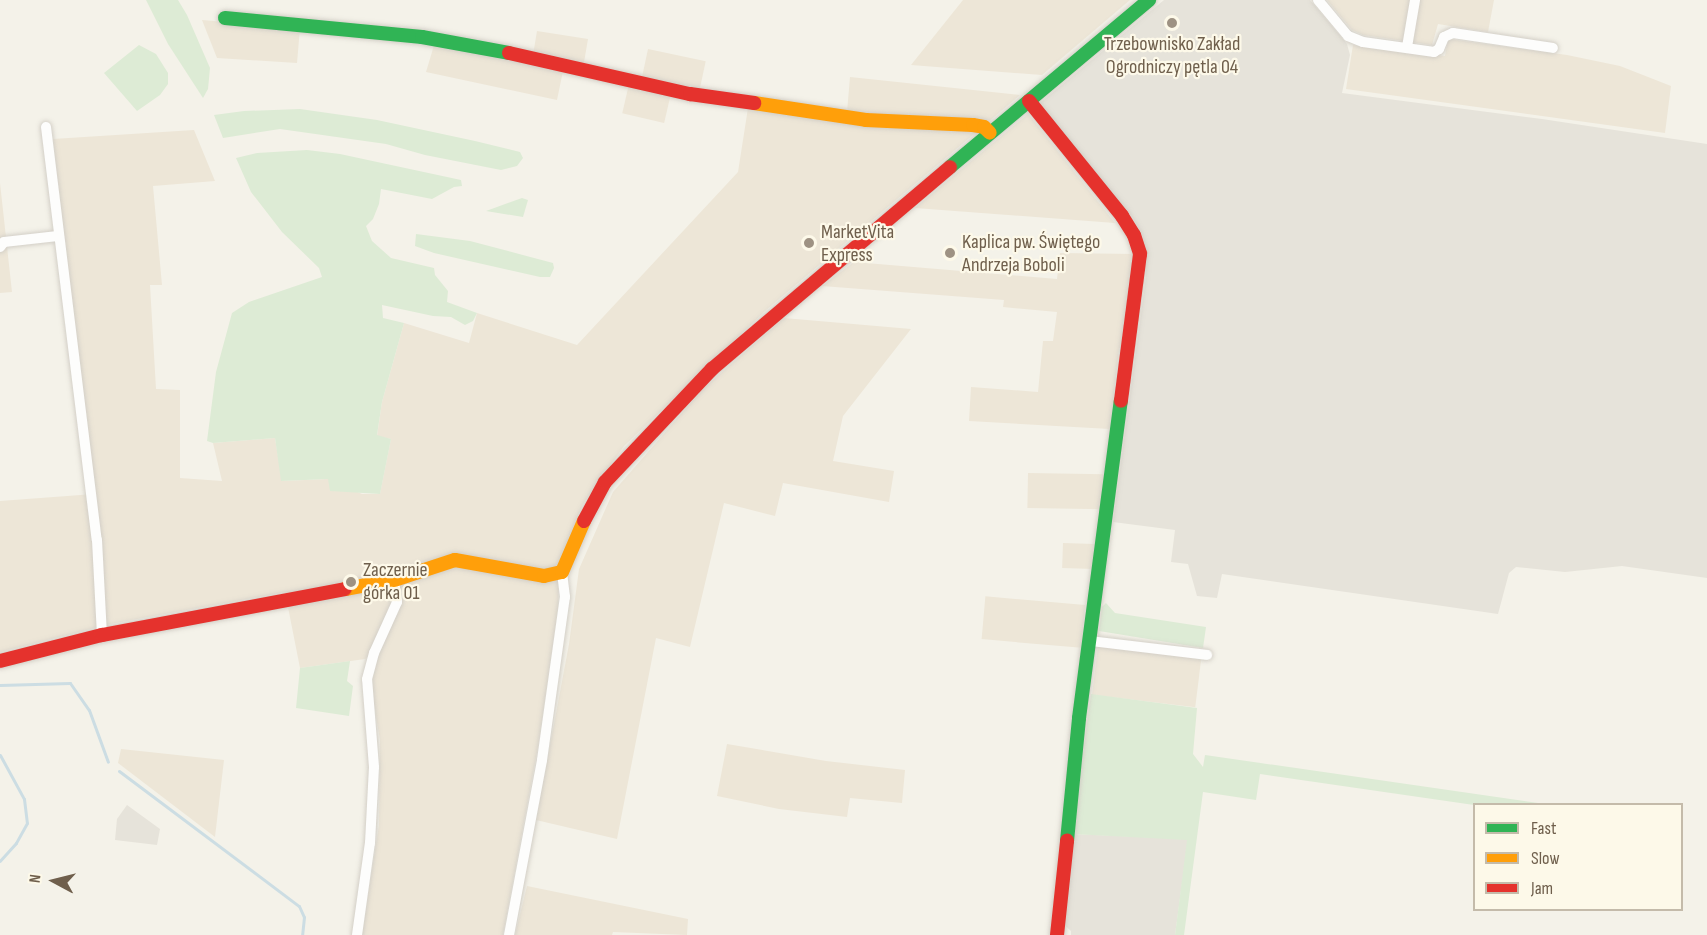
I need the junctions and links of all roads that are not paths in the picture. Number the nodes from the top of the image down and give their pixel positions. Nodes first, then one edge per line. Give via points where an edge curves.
1 (1149, 0) edge
2 (1318, 0) edge
3 (1415, 0) edge
4 (225, 18) dead end
5 (1407, 47) junction
6 (1553, 48) dead end
7 (1029, 101) junction
8 (46, 127) dead end
9 (990, 133) junction
10 (58, 236) junction
11 (0, 247) edge
12 (562, 572) junction
13 (394, 580) junction
14 (102, 635) junction
15 (1090, 640) junction
16 (1207, 655) dead end
17 (0, 661) edge
18 (357, 935) edge
19 (509, 935) edge
20 (1057, 935) edge

1 - 7 street
2 - 5 street via 1348,36 1363,42
3 - 5 street
4 - 9 street via 444,41 690,94 866,120 981,126
5 - 6 street via 1434,52 1444,37 1453,33
7 - 9 street
7 - 15 street via 1122,216 1140,254
8 - 10 street
9 - 12 street via 766,321 672,410 605,482 588,510
10 - 11 street via 4,242
10 - 14 street via 97,540
12 - 13 street via 544,576 456,560
12 - 19 street via 565,597 543,760
13 - 14 street
13 - 18 street via 396,602 367,679 374,767 370,843
14 - 17 street
15 - 16 street
15 - 20 street

